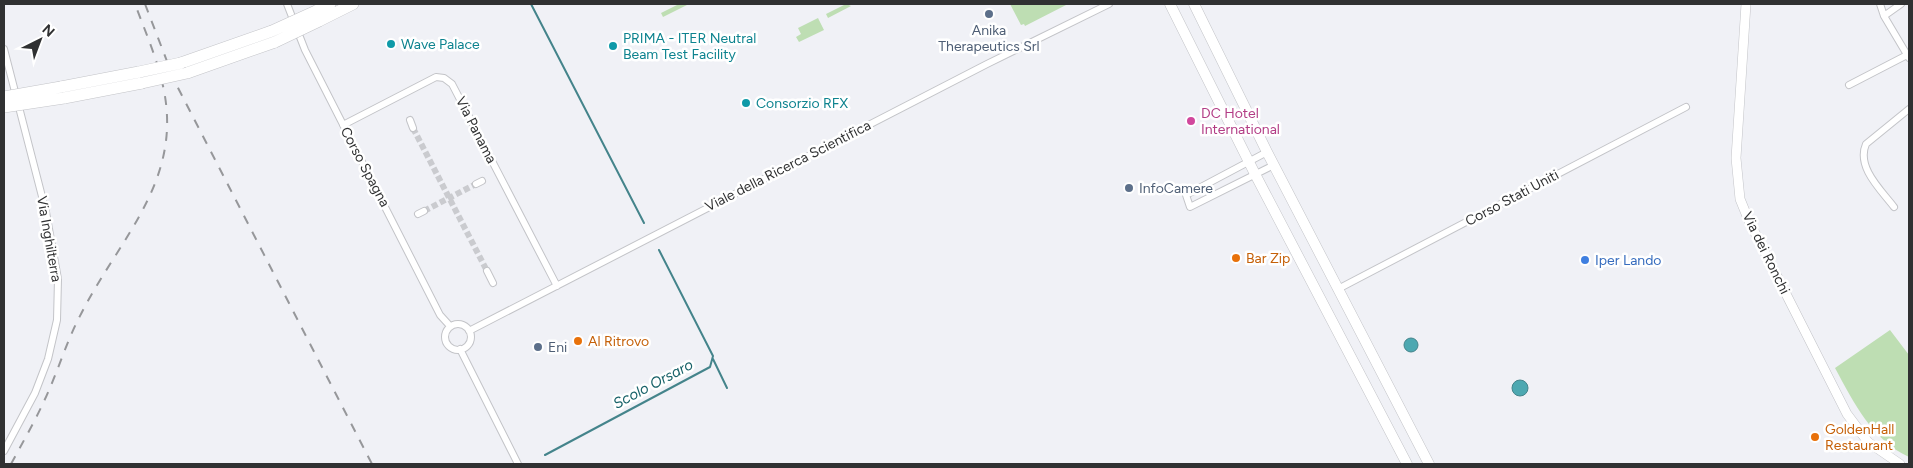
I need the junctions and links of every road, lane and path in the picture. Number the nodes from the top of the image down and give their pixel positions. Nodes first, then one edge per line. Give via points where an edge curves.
1 (287, 4) edge
2 (330, 4) edge
3 (353, 4) edge
4 (1109, 4) edge
5 (1170, 4) edge
6 (1194, 4) edge
7 (1746, 4) edge
8 (1880, 4) edge
9 (1902, 4) edge
10 (1099, 7) edge
11 (318, 16) junction
12 (1884, 16) junction
13 (4, 49) edge
14 (1908, 56) edge
15 (1849, 85) dead end
16 (63, 92) junction
17 (4, 97) edge
18 (4, 107) edge
19 (1686, 107) dead end
20 (1909, 109) edge
21 (410, 120) dead end
22 (343, 125) junction
23 (413, 128) tunnel mouth
24 (1267, 152) junction
25 (1249, 161) junction
26 (1274, 165) junction
27 (1255, 174) junction
28 (1894, 207) dead end
29 (487, 271) tunnel mouth
30 (493, 283) dead end
31 (557, 286) junction
32 (1338, 289) junction
33 (450, 326) junction
34 (469, 330) junction
35 (460, 349) junction
36 (4, 451) edge
37 (518, 464) edge
38 (1407, 464) edge
39 (1429, 464) edge
40 (1900, 464) edge

1 - 22 street, Corso Spagna via 305,50
2 - 11 highway
3 - 11 highway
4 - 10 street, Viale della Ricerca Scientifica
5 - 25 main road
6 - 24 main road
7 - 40 street, Via dei Ronchi via 1736,158 1740,199 1748,221 1847,414 1868,442
8 - 12 street
9 - 12 street
10 - 31 street, Viale della Ricerca Scientifica
11 - 16 highway, bridge via 184,68
12 - 14 street
13 - 36 street, Via Inghilterra via 46,212 58,279 57,320 48,359 35,393
14 - 15 street
16 - 17 highway, bridge
16 - 18 highway, bridge
19 - 32 street, Corso Stati Uniti
20 - 28 street via 1863,150 1866,167
21 - 23 street
22 - 31 street, Via Panama via 436,77 452,84
22 - 33 street, Corso Spagna via 440,315
24 - 25 street
24 - 26 main road
25 - 27 main road
25 - 27 street via 1186,195 1190,207
26 - 27 street
26 - 32 main road
27 - 38 main road
29 - 30 street
31 - 34 street, Viale della Ricerca Scientifica
32 - 39 main road
33 - 34 street via 462,324
33 - 35 street via 444,336 446,343
34 - 35 street via 470,341
35 - 37 street

